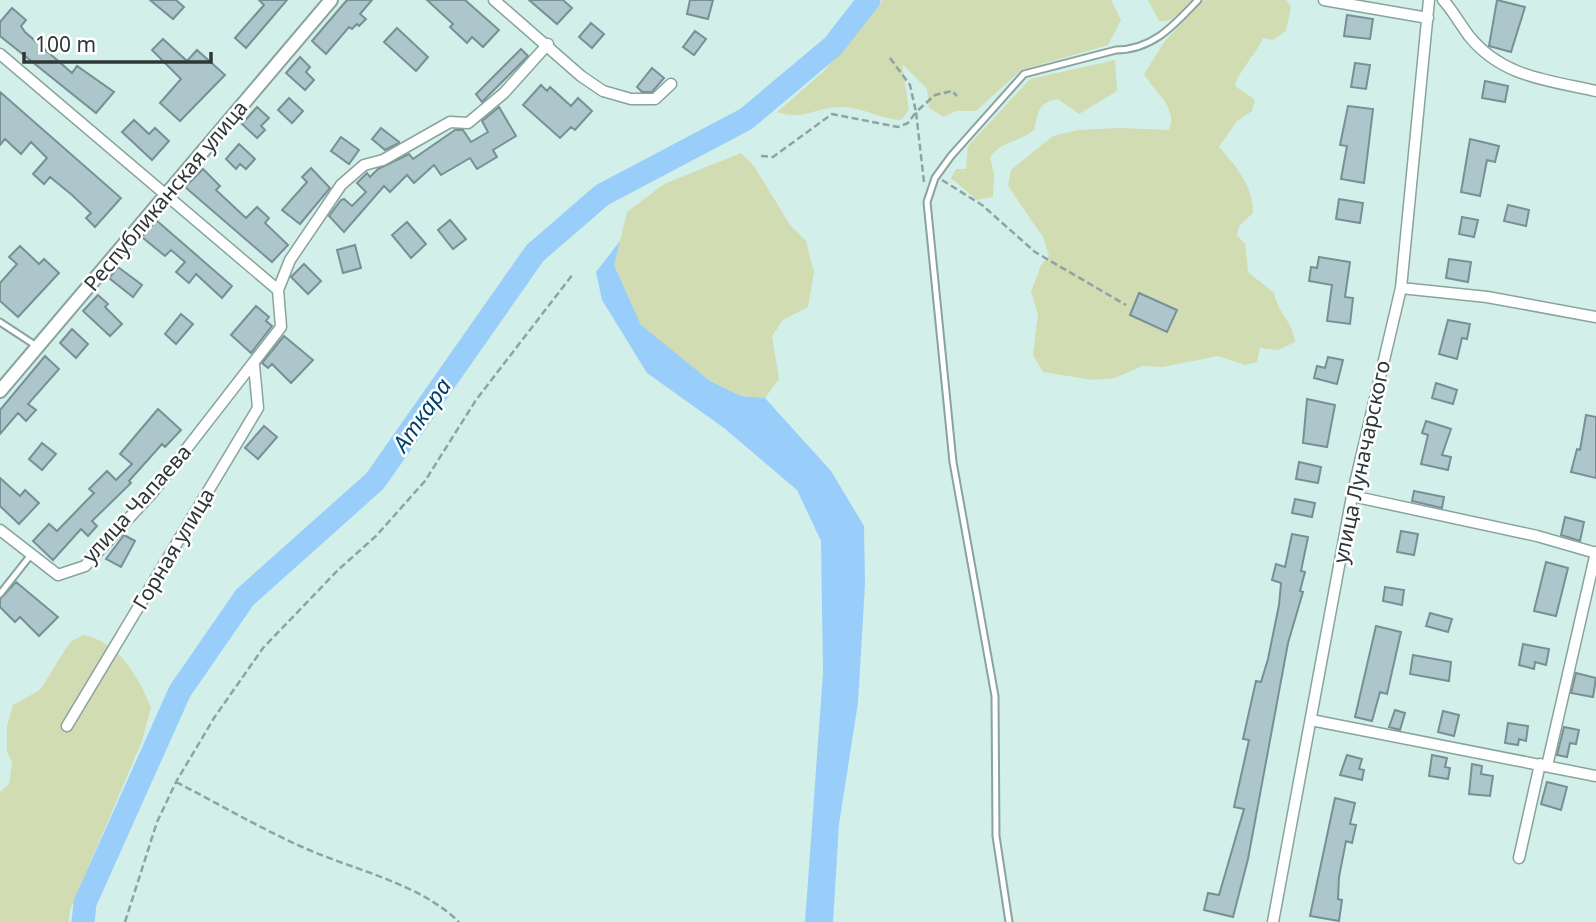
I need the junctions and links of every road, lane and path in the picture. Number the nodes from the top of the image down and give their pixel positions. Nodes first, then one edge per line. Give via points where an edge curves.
1 (331, 0) edge
2 (494, 0) edge
3 (1198, 0) edge
4 (1324, 0) edge
5 (1429, 0) edge
6 (1443, 0) edge
7 (1428, 18) junction
8 (548, 44) junction
9 (0, 54) edge
10 (890, 58) dead end
11 (671, 84) dead end
12 (1596, 91) edge
13 (957, 96) dead end
14 (916, 112) junction
15 (761, 156) dead end
16 (935, 178) junction
17 (168, 194) junction
18 (927, 202) junction
19 (573, 274) dead end
20 (1401, 288) junction
21 (278, 290) junction
22 (1126, 305) dead end
23 (1596, 317) edge
24 (0, 321) edge
25 (38, 347) junction
26 (254, 365) junction
27 (0, 391) edge
28 (1352, 496) junction
29 (0, 530) edge
30 (1596, 553) edge
31 (30, 556) junction
32 (0, 594) edge
33 (1311, 720) junction
34 (67, 726) dead end
35 (1544, 765) junction
36 (1596, 776) edge
37 (176, 782) junction
38 (1519, 858) dead end
39 (125, 922) edge
40 (459, 922) edge
41 (1009, 922) edge
42 (1273, 922) edge

1 - 17 street, Республиканская улица
2 - 8 street
3 - 16 lane via 1165,34 1131,50 1024,74
4 - 7 street
5 - 7 street, улица Луначарского
6 - 12 street via 1470,37 1516,73
7 - 20 street, улица Луначарского
8 - 11 street via 603,91 631,99 654,99
8 - 21 street via 504,93 468,122 450,122 383,160 364,165 341,185 290,260
9 - 17 street
10 - 14 path via 909,85
13 - 14 path via 952,91 935,95
14 - 15 path via 898,127 832,114 773,158
14 - 18 path
16 - 18 lane
16 - 22 path via 982,205 1035,252
17 - 21 street
17 - 25 street, Республиканская улица
18 - 41 lane via 953,462 995,696 996,836
19 - 37 path via 476,400 425,481 263,648
20 - 23 street via 1487,297
20 - 28 street, улица Луначарского
21 - 26 street via 281,327
24 - 25 lane
25 - 27 street, Республиканская улица
26 - 31 street, улица Чапаева via 153,492 85,566 58,575
26 - 34 street, Горная улица via 258,408
28 - 30 street
28 - 33 street, улица Луначарского
29 - 31 street, улица Чапаева
30 - 35 street
31 - 32 lane
33 - 35 street
33 - 42 street, улица Луначарского
35 - 36 street
35 - 38 street
37 - 39 path via 153,833
37 - 40 path via 299,846 407,889

